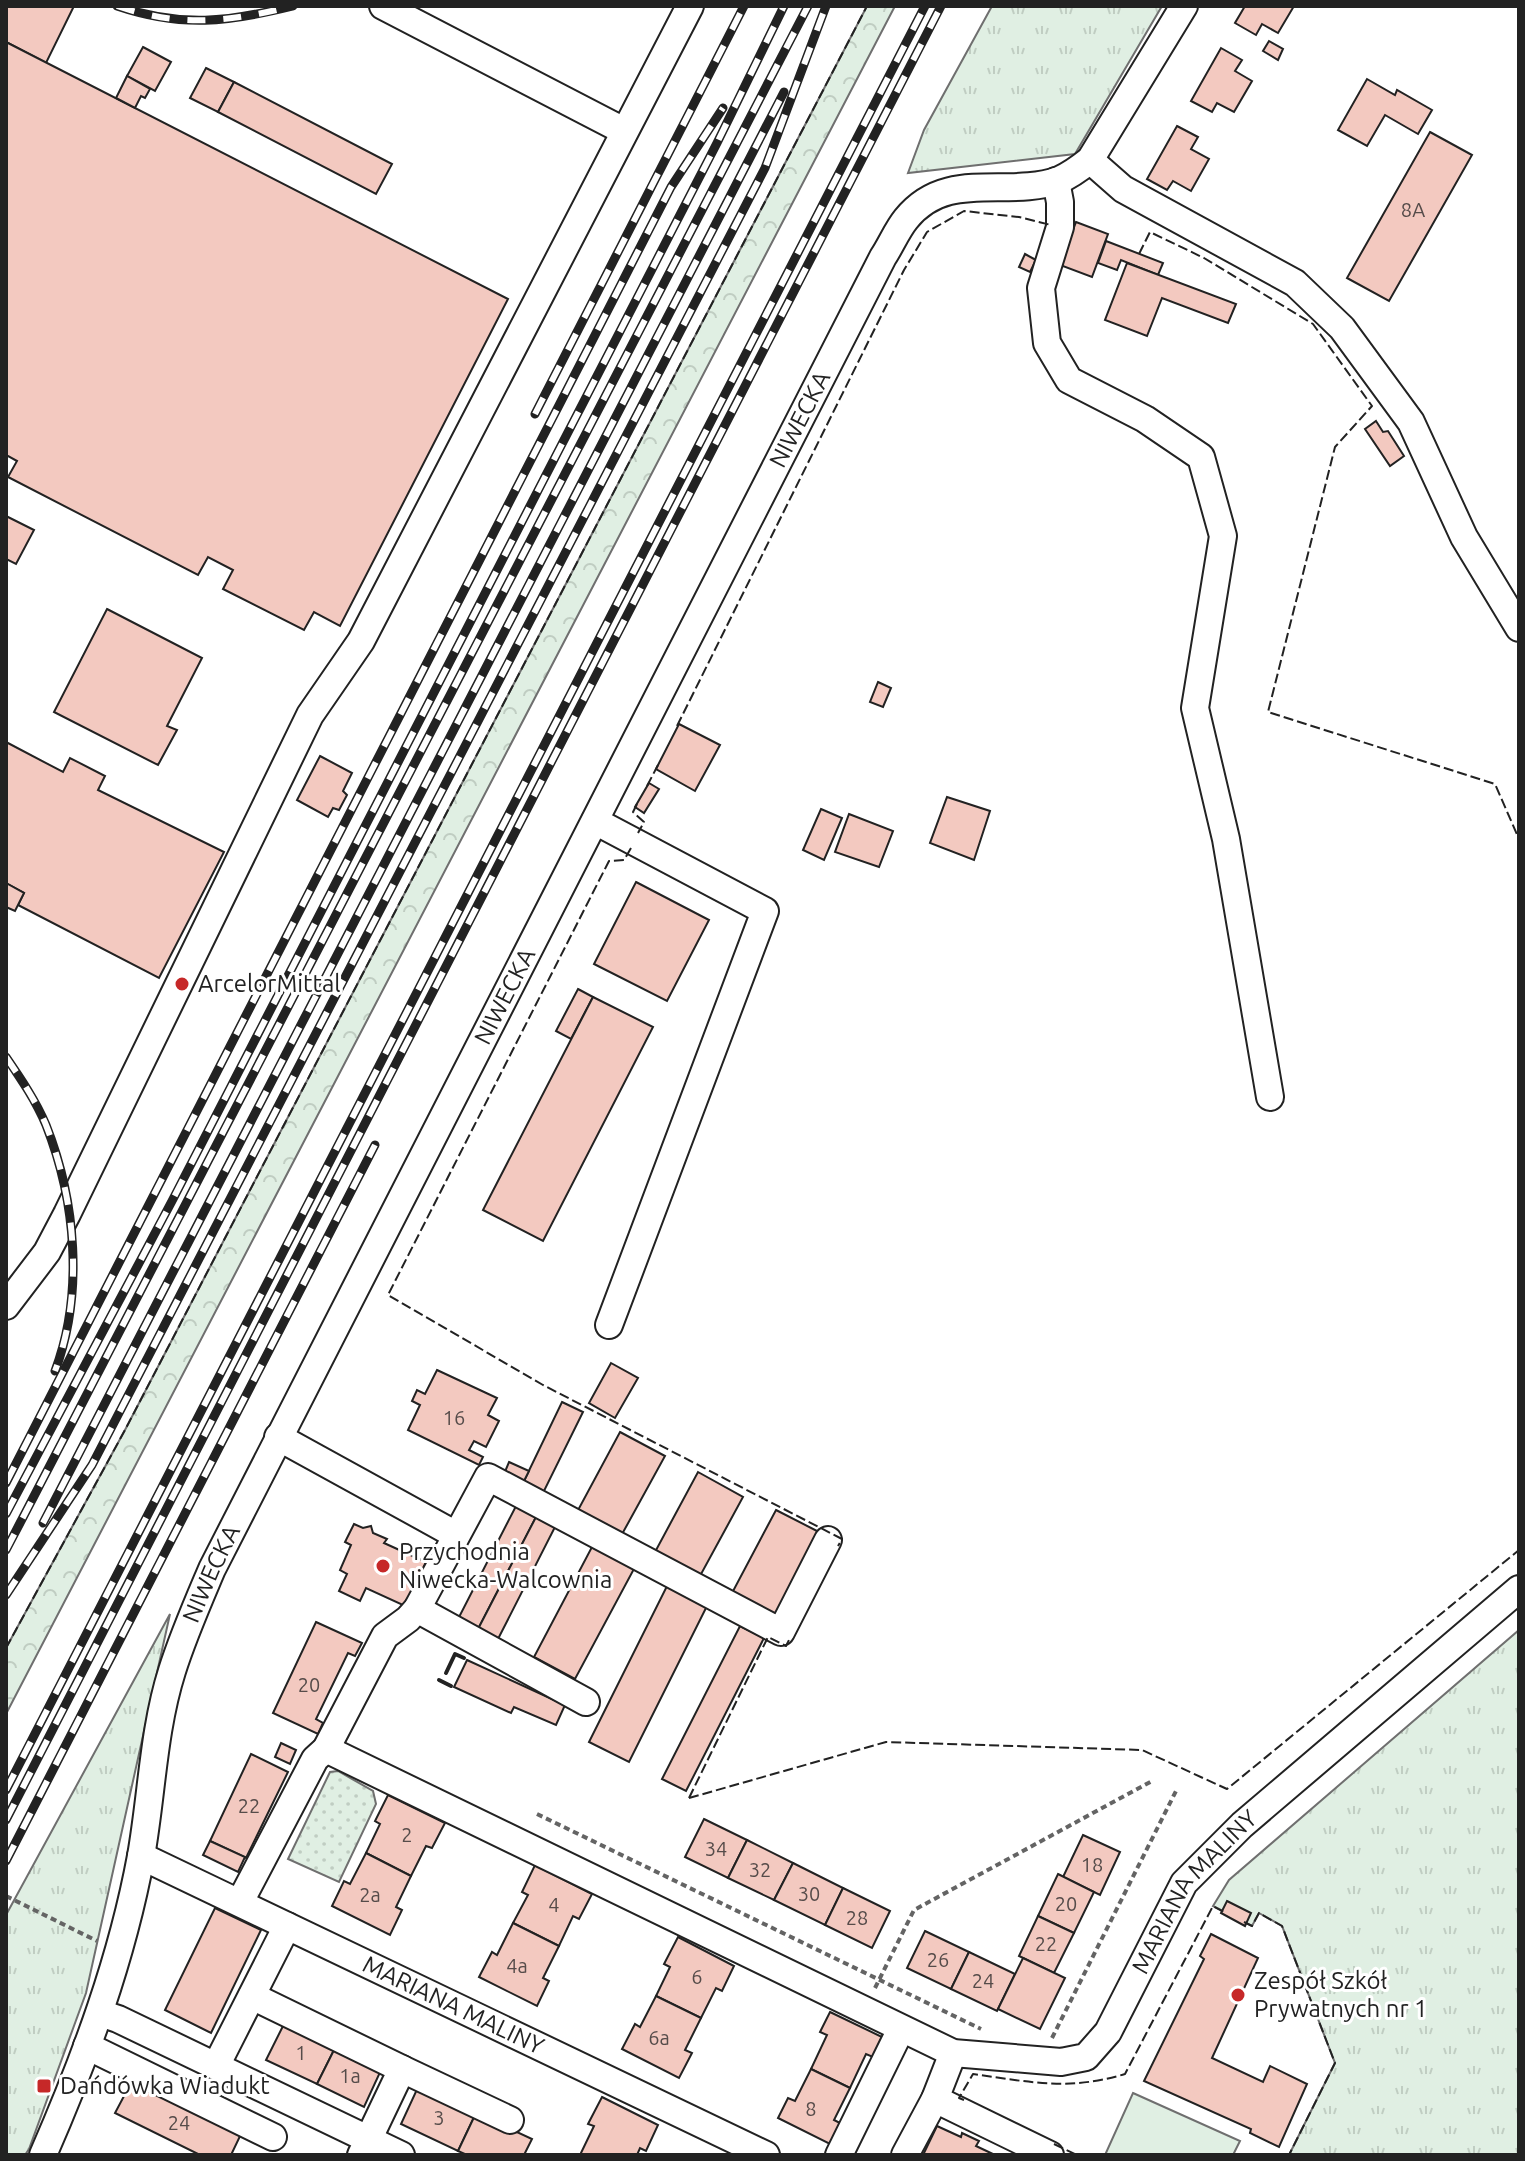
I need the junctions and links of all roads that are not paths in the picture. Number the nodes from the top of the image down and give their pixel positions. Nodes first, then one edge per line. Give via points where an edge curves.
1 (383, 6) edge
2 (690, 6) edge
3 (1184, 6) edge
4 (624, 131) junction
5 (1090, 160) junction
6 (1056, 181) junction
7 (1519, 628) edge
8 (595, 821) junction
9 (1270, 1097) dead end
10 (6, 1306) edge
11 (609, 1325) dead end
12 (278, 1437) junction
13 (456, 1535) junction
14 (828, 1540) dead end
15 (1519, 1589) edge
16 (417, 1609) junction
17 (586, 1702) dead end
18 (326, 1749) junction
19 (141, 1856) junction
20 (240, 1902) junction
21 (287, 1926) junction
22 (252, 1996) junction
23 (100, 2013) junction
24 (901, 2029) junction
25 (87, 2046) junction
26 (953, 2053) junction
27 (216, 2066) junction
28 (402, 2069) junction
29 (935, 2099) junction
30 (290, 2101) junction
31 (510, 2120) dead end
32 (269, 2146) edge
33 (365, 2147) edge
34 (43, 2155) edge
35 (401, 2155) edge
36 (766, 2155) edge
37 (839, 2155) edge
38 (905, 2155) edge
39 (1050, 2155) edge

1 - 4 street
2 - 4 street
3 - 5 street, NIWECKA
4 - 10 street via 361,641 310,715 67,1214 47,1252
5 - 6 street, NIWECKA
5 - 7 street via 1123,189 1295,283 1342,328 1411,422 1464,537
6 - 8 street, NIWECKA via 954,188 907,218
6 - 9 street via 1060,227 1041,288 1047,343 1069,380 1145,419 1201,457 1223,536 1195,708 1226,839
8 - 11 street via 765,911
8 - 12 street, NIWECKA
12 - 13 street
12 - 19 street, NIWECKA via 212,1569 172,1672 152,1762
13 - 14 street via 488,1477 781,1632
13 - 16 street
15 - 26 street, MARIANA MALINY via 1242,1825 1184,1883 1108,2032 1086,2057 1061,2062
16 - 17 street
16 - 18 street via 385,1636
18 - 20 street via 315,1759
18 - 24 street
19 - 20 street, MARIANA MALINY
19 - 23 street, NIWECKA
20 - 21 street, MARIANA MALINY
21 - 22 street
21 - 36 street, MARIANA MALINY
22 - 27 street
22 - 28 street
23 - 25 street, NIWECKA
23 - 27 street
24 - 26 street
24 - 37 street
25 - 32 street
25 - 34 street, NIWECKA
26 - 29 street
27 - 30 street
28 - 31 street
28 - 33 street
29 - 38 street
29 - 39 street
30 - 32 street
30 - 33 street
33 - 35 street

